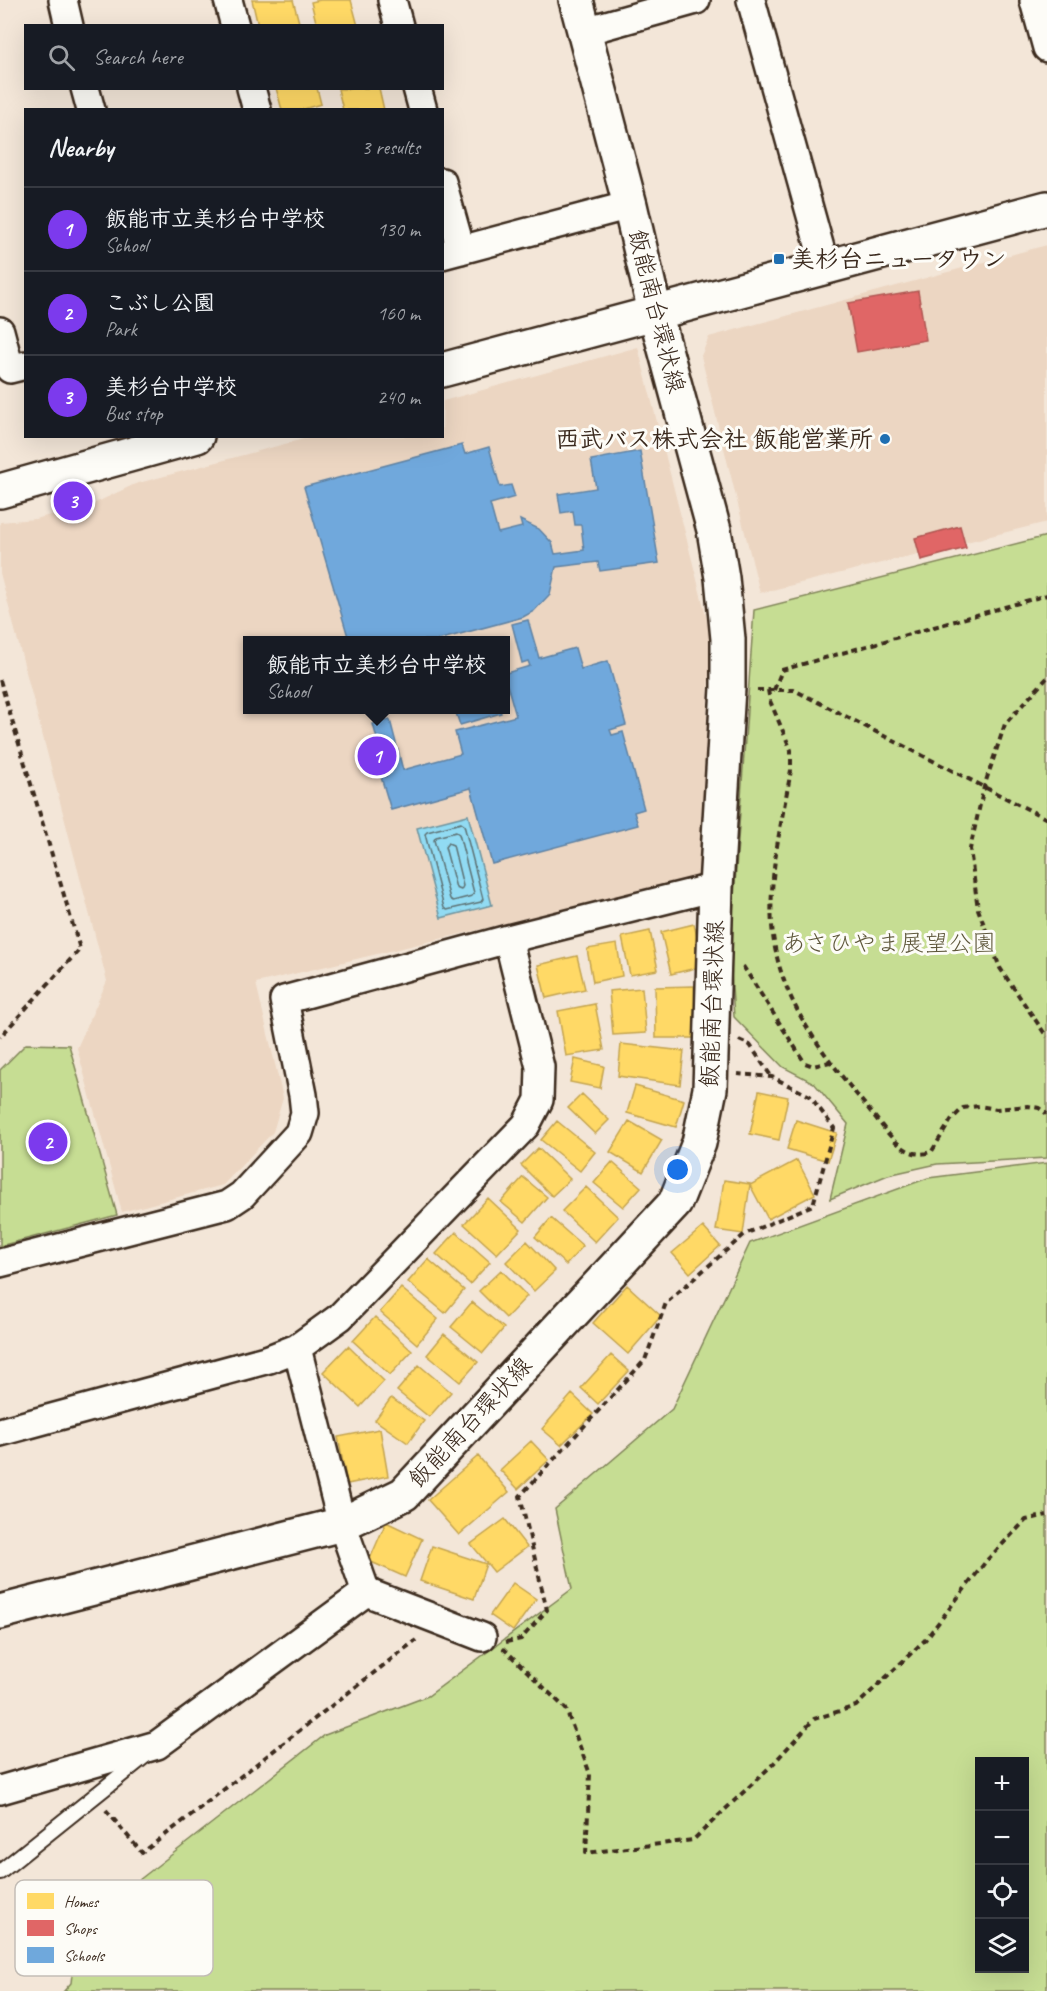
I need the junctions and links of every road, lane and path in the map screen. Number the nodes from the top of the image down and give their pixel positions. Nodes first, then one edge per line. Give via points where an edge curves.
1 (63, 0) edge
2 (228, 0) edge
3 (393, 0) edge
4 (576, 0) edge
5 (696, 0) edge
6 (751, 0) edge
7 (1037, 0) edge
8 (69, 24) edge
9 (234, 24) edge
10 (399, 24) edge
11 (585, 31) junction
12 (1047, 48) edge
13 (86, 90) edge
14 (252, 90) edge
15 (418, 90) edge
16 (91, 108) edge
17 (256, 108) edge
18 (422, 108) edge
19 (444, 196) edge
20 (630, 205) junction
21 (1047, 208) edge
22 (452, 252) edge
23 (825, 266) junction
24 (656, 312) junction
25 (0, 331) edge
26 (24, 366) edge
27 (444, 369) edge
28 (190, 438) edge
29 (0, 491) edge
30 (1047, 595) edge
31 (1047, 678) edge
32 (0, 680) edge
33 (768, 690) dead end
34 (984, 787) junction
35 (1047, 819) edge
36 (716, 886) junction
37 (508, 939) junction
38 (715, 962) junction
39 (0, 1037) edge
40 (1047, 1037) edge
41 (712, 1039) junction
42 (830, 1062) junction
43 (711, 1072) junction
44 (771, 1077) junction
45 (1047, 1114) edge
46 (0, 1263) edge
47 (297, 1348) junction
48 (0, 1432) edge
49 (1047, 1515) edge
50 (342, 1524) junction
51 (366, 1592) junction
52 (0, 1612) edge
53 (441, 1621) junction
54 (482, 1637) dead end
55 (158, 1745) junction
56 (0, 1790) edge
57 (95, 1796) junction
58 (0, 1872) edge

1 - 8 street
2 - 9 street
3 - 10 street
4 - 11 street, 飯能南台環状線
5 - 11 street
6 - 23 street
7 - 12 street via 1034,1
11 - 20 street, 飯能南台環状線
13 - 16 street
14 - 17 street
15 - 18 street
19 - 22 street
20 - 22 street
20 - 24 street, 飯能南台環状線
21 - 23 street
23 - 24 street
24 - 27 street
24 - 36 street, 飯能南台環状線 via 714,530 722,578 728,688
25 - 26 street via 10,369
28 - 29 street
30 - 34 path via 782,670 774,690 794,690
31 - 34 path via 1005,724
32 - 39 path via 80,949
33 - 42 path via 790,750 771,892 776,955 797,1013
34 - 35 path
34 - 40 path via 970,849 978,909 1000,968
36 - 37 street
36 - 38 street, 飯能南台環状線
37 - 46 street via 284,1000 305,1113 299,1133 228,1205
37 - 47 street via 540,1067 539,1100 526,1125 340,1317
38 - 41 street, 飯能南台環状線
38 - 42 path via 741,962 805,1063 813,1066
41 - 43 street, 飯能南台環状線
41 - 44 path via 736,1039 750,1045
42 - 45 path via 895,1141 918,1154 932,1151 963,1108 1028,1106
43 - 44 path
43 - 50 street, 飯能南台環状線 via 699,1143 675,1203 404,1494
44 - 49 path via 810,1096 834,1128 813,1205 745,1234 666,1303 645,1360 520,1496 547,1610 521,1639 498,1644 566,1709 590,1774 586,1853 693,1840 814,1719 856,1706 925,1640 987,1560 1018,1528 1026,1520
47 - 48 street
47 - 50 street
50 - 51 street
50 - 52 street, 飯能南台環状線
51 - 53 street
51 - 55 street
53 - 54 street
53 - 57 path via 142,1853
55 - 56 street
55 - 57 lane
57 - 58 lane

